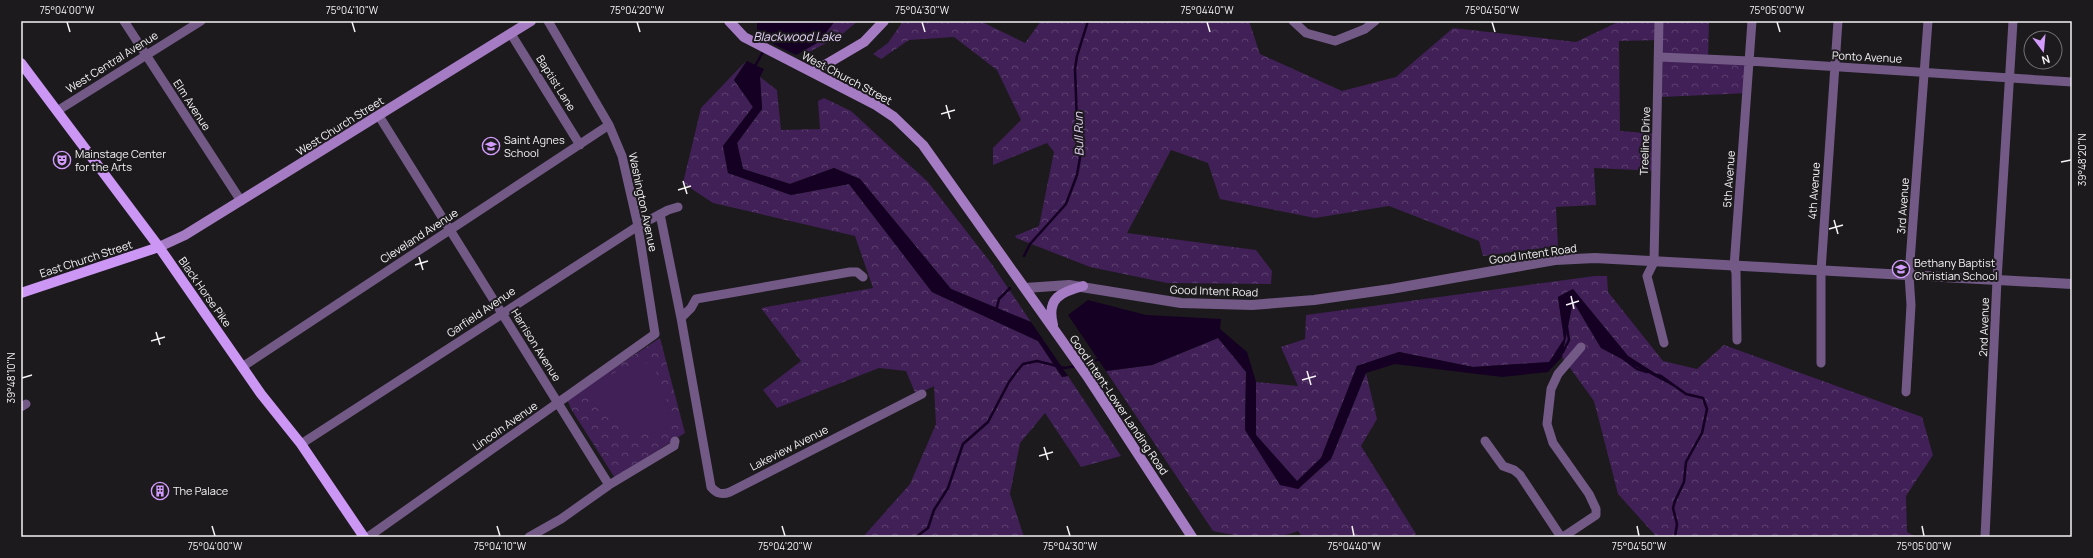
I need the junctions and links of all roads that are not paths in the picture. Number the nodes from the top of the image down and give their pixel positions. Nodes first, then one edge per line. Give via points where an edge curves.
1 (124, 21) edge
2 (201, 21) edge
3 (531, 21) edge
4 (548, 21) edge
5 (729, 21) edge
6 (884, 21) edge
7 (1293, 21) edge
8 (1375, 21) edge
9 (1659, 21) edge
10 (1752, 21) edge
11 (1838, 21) edge
12 (1928, 21) edge
13 (2013, 21) edge
14 (511, 34) junction
15 (146, 55) junction
16 (1660, 57) junction
17 (1749, 61) junction
18 (21, 63) edge
19 (1835, 67) junction
20 (813, 72) junction
21 (1925, 72) junction
22 (2010, 78) junction
23 (2072, 82) edge
24 (57, 111) junction
25 (379, 116) junction
26 (609, 125) junction
27 (580, 144) junction
28 (241, 201) junction
29 (678, 208) dead end
30 (660, 214) junction
31 (638, 226) junction
32 (450, 230) junction
33 (159, 247) junction
34 (1654, 262) junction
35 (1734, 267) junction
36 (1821, 271) junction
37 (1910, 275) junction
38 (864, 277) dead end
39 (1997, 280) junction
40 (2072, 284) edge
41 (1083, 286) junction
42 (1025, 288) junction
43 (21, 293) edge
44 (502, 313) junction
45 (681, 318) junction
46 (1055, 330) junction
47 (655, 334) joint
48 (1737, 340) dead end
49 (1664, 343) dead end
50 (1581, 347) dead end
51 (1820, 363) dead end
52 (242, 367) junction
53 (1906, 392) dead end
54 (922, 394) dead end
55 (558, 403) junction
56 (703, 438) joint
57 (675, 441) dead end
58 (1486, 441) dead end
59 (301, 444) junction
60 (609, 485) junction
61 (364, 537) edge
62 (368, 537) edge
63 (530, 537) edge
64 (1192, 537) edge
65 (1562, 537) edge
66 (1985, 537) edge

1 - 15 street, Elm Avenue
2 - 15 street, West Central Avenue
3 - 14 main road, West Church Street
4 - 26 street, Washington Avenue
5 - 20 main road, West Church Street via 751,41
6 - 20 main road via 864,42
7 - 8 street via 1306,33 1336,41 1365,29
9 - 16 street, Treeline Drive
10 - 17 street, 5th Avenue
11 - 19 street, 4th Avenue
12 - 21 street, 3rd Avenue
13 - 22 street, 2nd Avenue
14 - 25 main road, West Church Street
14 - 27 street, Baptist Lane
15 - 24 street, West Central Avenue
15 - 28 street, Elm Avenue
16 - 17 street, Ponto Avenue
16 - 34 street, Treeline Drive
17 - 19 street, Ponto Avenue
17 - 35 street, 5th Avenue
18 - 24 main road, Black Horse Pike
19 - 21 street, Ponto Avenue
19 - 36 street, 4th Avenue
20 - 42 main road, West Church Street via 876,105 908,129 923,145
21 - 22 street, Ponto Avenue
21 - 37 street, 3rd Avenue
22 - 23 street, Ponto Avenue
22 - 39 street, 2nd Avenue
24 - 33 main road, Black Horse Pike
25 - 28 main road, West Church Street
25 - 32 street, Harrison Avenue
26 - 27 street, Cleveland Avenue
26 - 31 street, Washington Avenue via 622,156
27 - 32 street, Cleveland Avenue
28 - 33 main road, West Church Street via 185,235
29 - 30 street, Garfield Avenue
30 - 31 street, Garfield Avenue
30 - 45 street, Washington Avenue
31 - 44 street, Garfield Avenue
31 - 47 street, Washington Avenue
32 - 44 street, Harrison Avenue
32 - 52 street, Cleveland Avenue
33 - 43 main road, East Church Street
33 - 52 main road, Black Horse Pike
34 - 35 street, Good Intent Road
34 - 41 street, Good Intent Road via 1610,258 1555,260 1391,289 1292,303 1252,305 1181,303
34 - 49 street, Treeline Drive via 1647,276
35 - 36 street, Good Intent Road
35 - 48 street, 5th Avenue
36 - 37 street, Good Intent Road
36 - 51 street, 4th Avenue
37 - 39 street, Good Intent Road
37 - 53 street, 3rd Avenue via 1911,305
38 - 45 street via 857,272 850,272 696,300 692,308
39 - 40 street, Good Intent Road
39 - 66 street, 2nd Avenue
41 - 42 street, Good Intent Road via 1054,284
41 - 46 main road via 1066,291 1054,300 1051,312
42 - 46 main road, Good Intent-Lower Landing Road
44 - 55 street, Harrison Avenue
44 - 59 street, Garfield Avenue
45 - 56 street, Washington Avenue
46 - 64 main road, Good Intent-Lower Landing Road
47 - 55 street, Lincoln Avenue
50 - 65 street via 1558,374 1551,389 1547,424 1553,443 1588,494 1596,509 1596,515
52 - 59 main road, Black Horse Pike
54 - 56 street, Lakeview Avenue via 724,494 718,493 712,487
55 - 60 street, Harrison Avenue
55 - 62 street, Lincoln Avenue
57 - 60 street via 674,446
58 - 65 street via 1503,466 1520,475
59 - 61 main road, Black Horse Pike
60 - 63 street via 561,519

